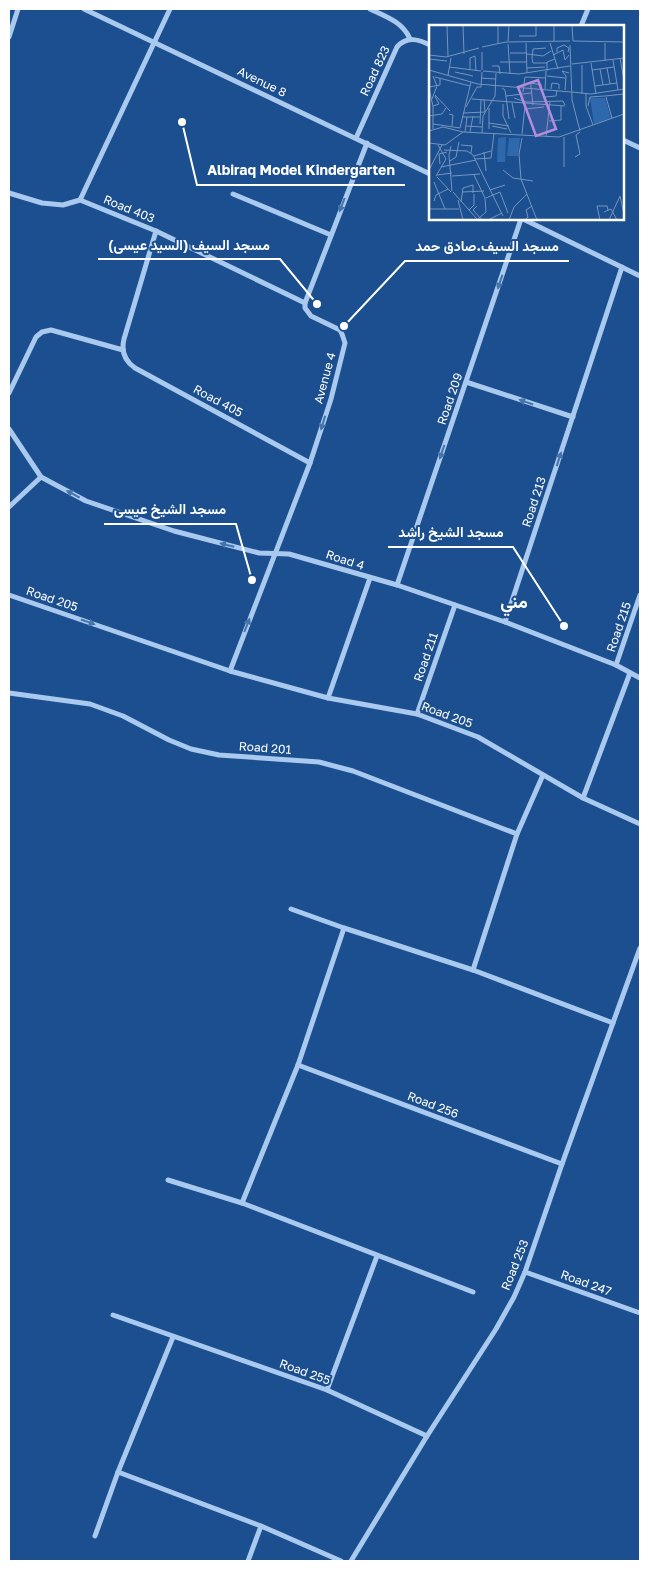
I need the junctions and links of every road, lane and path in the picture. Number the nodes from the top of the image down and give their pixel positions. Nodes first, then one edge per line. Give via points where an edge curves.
1 (18, 9) edge
2 (84, 9) edge
3 (170, 9) edge
4 (370, 9) edge
5 (588, 9) edge
6 (581, 25) edge
7 (9, 37) edge
8 (410, 39) junction
9 (154, 42) junction
10 (429, 45) edge
11 (356, 138) junction
12 (624, 140) edge
13 (367, 143) junction
14 (640, 148) edge
15 (429, 174) edge
16 (9, 193) edge
17 (233, 194) dead end
18 (80, 200) junction
19 (522, 220) edge
20 (524, 220) edge
21 (156, 231) junction
22 (331, 235) junction
23 (622, 267) junction
24 (640, 276) edge
25 (305, 303) junction
26 (123, 350) junction
27 (466, 382) junction
28 (9, 392) edge
29 (573, 418) junction
30 (9, 429) edge
31 (310, 463) junction
32 (41, 477) junction
33 (9, 507) edge
34 (275, 552) junction
35 (370, 578) junction
36 (397, 585) junction
37 (9, 595) edge
38 (640, 595) edge
39 (455, 605) junction
40 (505, 622) junction
41 (616, 665) junction
42 (230, 671) junction
43 (630, 673) junction
44 (640, 678) edge
45 (9, 693) edge
46 (328, 698) junction
47 (417, 714) junction
48 (542, 775) junction
49 (583, 798) junction
50 (640, 824) edge
51 (517, 834) junction
52 (291, 909) dead end
53 (344, 928) junction
54 (640, 948) edge
55 (473, 970) junction
56 (613, 1023) junction
57 (298, 1065) junction
58 (562, 1164) junction
59 (168, 1180) dead end
60 (242, 1204) junction
61 (377, 1256) junction
62 (525, 1272) junction
63 (472, 1292) dead end
64 (640, 1313) edge
65 (113, 1315) dead end
66 (173, 1337) junction
67 (326, 1390) junction
68 (427, 1436) junction
69 (118, 1472) junction
70 (261, 1526) junction
71 (94, 1536) dead end
72 (248, 1561) edge
73 (341, 1561) edge
74 (351, 1561) edge

1 - 7 street
2 - 9 street, Avenue 8
3 - 9 street
4 - 8 street via 400,24
5 - 6 street
8 - 10 street
8 - 11 street, Road 823 via 400,43 394,52
9 - 11 street, Avenue 8
9 - 18 street
11 - 13 street, Avenue 8
12 - 14 street
13 - 15 street, Avenue 8
13 -> 22 street
16 - 18 street via 42,203 63,205
17 - 22 street
18 - 21 street, Road 403
19 -> 27 street, Road 209
20 - 23 street
21 - 25 street, Road 403
21 - 26 street
22 - 25 street
23 - 24 street
23 - 29 street, Road 213
25 -> 31 street, Avenue 4 via 311,316 340,330 345,343
26 - 28 street via 51,330 42,332 36,337
26 - 31 street, Road 405 via 135,368
29 -> 27 street
27 -> 36 street, Road 209
40 -> 29 street, Road 213
30 - 32 street
31 - 34 street, Avenue 4
32 - 33 street
34 -> 32 street, Road 4 via 259,553 174,531 86,501
34 - 35 street, Road 4 via 307,558
42 -> 34 street
35 - 36 street, Road 4
35 - 46 street
36 - 39 street, Road 4
37 -> 42 street, Road 205
38 - 41 street, Road 215
39 - 40 street, Road 4
39 - 47 street, Road 211
40 - 41 street, Road 4
41 - 43 street, Road 4
42 - 46 street, Road 205
43 - 44 street, Road 4
43 - 49 street
45 - 51 street, Road 201 via 90,704 123,716 169,740 219,755 319,762 352,771
46 - 47 street, Road 205
47 - 48 street, Road 205 via 478,737
48 - 49 street, Road 205
48 - 51 street
49 - 50 street, Road 205
51 - 55 street
52 - 53 street
53 - 55 street
53 - 57 street
54 - 56 street, Road 253
55 - 56 street
56 - 58 street, Road 253
57 - 58 street, Road 256
57 - 60 street
58 - 62 street, Road 253
59 - 60 street
60 - 61 street
61 - 63 street
61 - 67 street
62 - 64 street, Road 247
62 - 68 street, Road 253 via 496,1329
65 - 66 street, Road 255
66 - 67 street, Road 255
66 - 69 street
67 - 68 street, Road 255
68 - 74 street, Road 253
69 - 70 street
69 - 71 street
70 - 72 street
70 - 73 street

